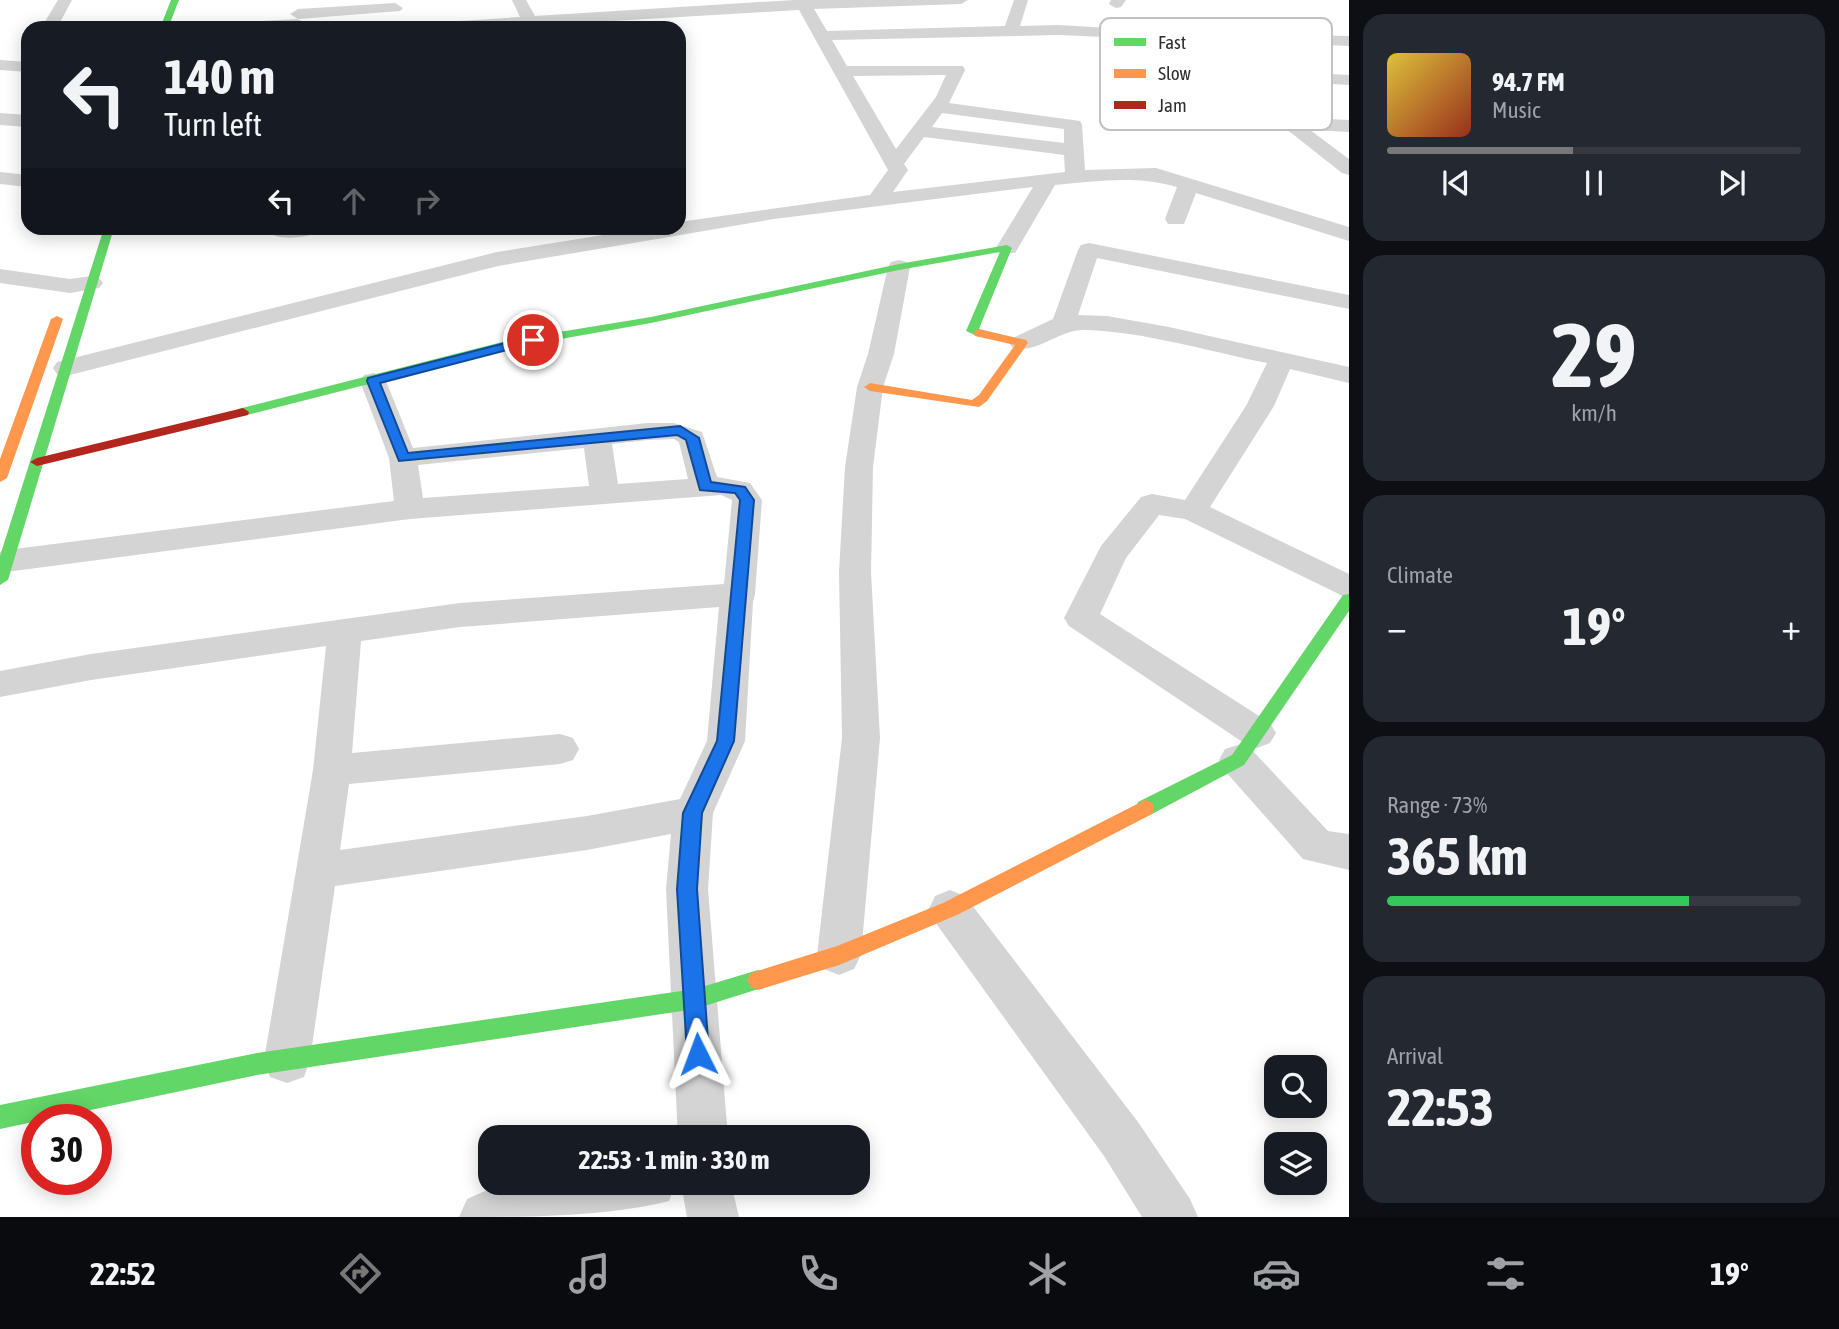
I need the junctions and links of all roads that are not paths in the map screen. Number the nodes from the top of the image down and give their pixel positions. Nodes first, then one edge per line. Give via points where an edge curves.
1 (65, 0) edge
2 (175, 0) edge
3 (191, 0) edge
4 (519, 0) edge
5 (961, 0) edge
6 (1021, 0) edge
7 (897, 1) edge
8 (803, 3) edge
9 (395, 4) edge
10 (706, 5) edge
11 (298, 16) edge
12 (53, 21) edge
13 (167, 21) edge
14 (184, 21) edge
15 (269, 21) edge
16 (530, 21) joint
17 (1011, 31) junction
18 (1100, 32) edge
19 (822, 36) junction
20 (962, 52) junction
21 (0, 65) edge
22 (21, 66) edge
23 (842, 71) junction
24 (937, 107) junction
25 (0, 119) edge
26 (21, 120) edge
27 (1298, 130) edge
28 (919, 131) junction
29 (1073, 150) junction
30 (1349, 152) edge
31 (1326, 153) junction
32 (894, 164) junction
33 (1349, 169) edge
34 (1075, 177) junction
35 (0, 178) edge
36 (1048, 179) junction
37 (21, 180) edge
38 (1189, 183) junction
39 (877, 200) junction
40 (1176, 219) dead end
41 (686, 228) edge
42 (1349, 234) edge
43 (105, 235) edge
44 (642, 235) edge
45 (1007, 248) junction
46 (899, 267) junction
47 (0, 276) edge
48 (79, 281) junction
49 (1349, 302) edge
50 (1063, 324) junction
51 (1022, 343) junction
52 (1282, 359) junction
53 (66, 368) junction
54 (1349, 375) edge
55 (373, 381) junction
56 (870, 387) junction
57 (597, 438) junction
58 (403, 458) junction
59 (37, 462) junction
60 (0, 478) edge
61 (705, 487) junction
62 (605, 493) junction
63 (410, 509) junction
64 (1193, 511) junction
65 (3, 570) edge
66 (1349, 588) edge
67 (739, 594) junction
68 (1349, 599) edge
69 (345, 631) junction
70 (0, 684) edge
71 (1248, 747) junction
72 (561, 749) dead end
73 (332, 770) junction
74 (693, 813) junction
75 (1333, 849) edge
76 (316, 871) junction
77 (1349, 879) edge
78 (950, 909) junction
79 (839, 955) junction
80 (695, 999) junction
81 (286, 1060) junction
82 (0, 1117) edge
83 (702, 1125) edge
84 (592, 1195) edge
85 (708, 1195) edge
86 (485, 1217) edge
87 (713, 1217) edge
88 (1172, 1217) edge

1 - 12 street
2 - 13 main road
3 - 14 main road
4 - 16 street
5 - 7 street
6 - 17 street
7 - 8 street
8 - 10 street
8 - 19 street
9 - 11 street
10 - 16 street
11 - 15 street
17 - 18 street
17 - 20 street
19 - 20 street
19 - 23 street
20 - 23 street
20 - 24 street
21 - 22 street
23 - 32 street
24 - 28 street
24 - 29 street via 1073,125
25 - 26 street
27 - 31 street
28 - 29 street
28 - 32 street
29 - 34 street
30 - 31 street
31 - 33 street
32 - 39 street via 898,170
34 - 36 street
34 - 38 street via 1156,174
35 - 37 street
36 - 39 street
36 - 45 street
38 - 40 street
38 - 42 street
39 - 41 street
43 - 48 main road
44 - 53 street via 498,259
45 - 46 main road
45 - 51 main road via 972,331
46 - 55 main road via 651,320 510,344
46 - 56 street
47 - 48 street
48 - 53 main road
48 - 60 main road
49 - 50 street via 1089,250
50 - 51 street
50 - 52 street via 1132,328
51 - 56 main road via 974,404
52 - 54 street
52 - 64 street via 1260,406
53 - 59 main road
55 - 58 street
55 - 59 main road
56 - 79 street via 859,467 855,572 861,738
57 - 58 street
57 - 61 street via 688,433
57 - 62 street
58 - 63 street
59 - 65 main road
61 - 62 street
61 - 67 street via 740,490 747,500
62 - 63 street
63 - 65 street
64 - 66 street
64 - 71 street via 1152,504 1112,554 1081,618
67 - 69 street via 460,615
67 - 74 street via 726,741
68 - 71 main road
69 - 70 street
69 - 73 street
71 - 75 street
71 - 78 main road
72 - 73 street
73 - 76 street
74 - 76 street via 587,833
74 - 80 street via 687,889
75 - 77 street
76 - 81 street
78 - 79 main road
78 - 88 street via 1121,1139
79 - 80 main road
80 - 81 main road
80 - 83 street
81 - 82 main road
84 - 86 street
85 - 87 street

